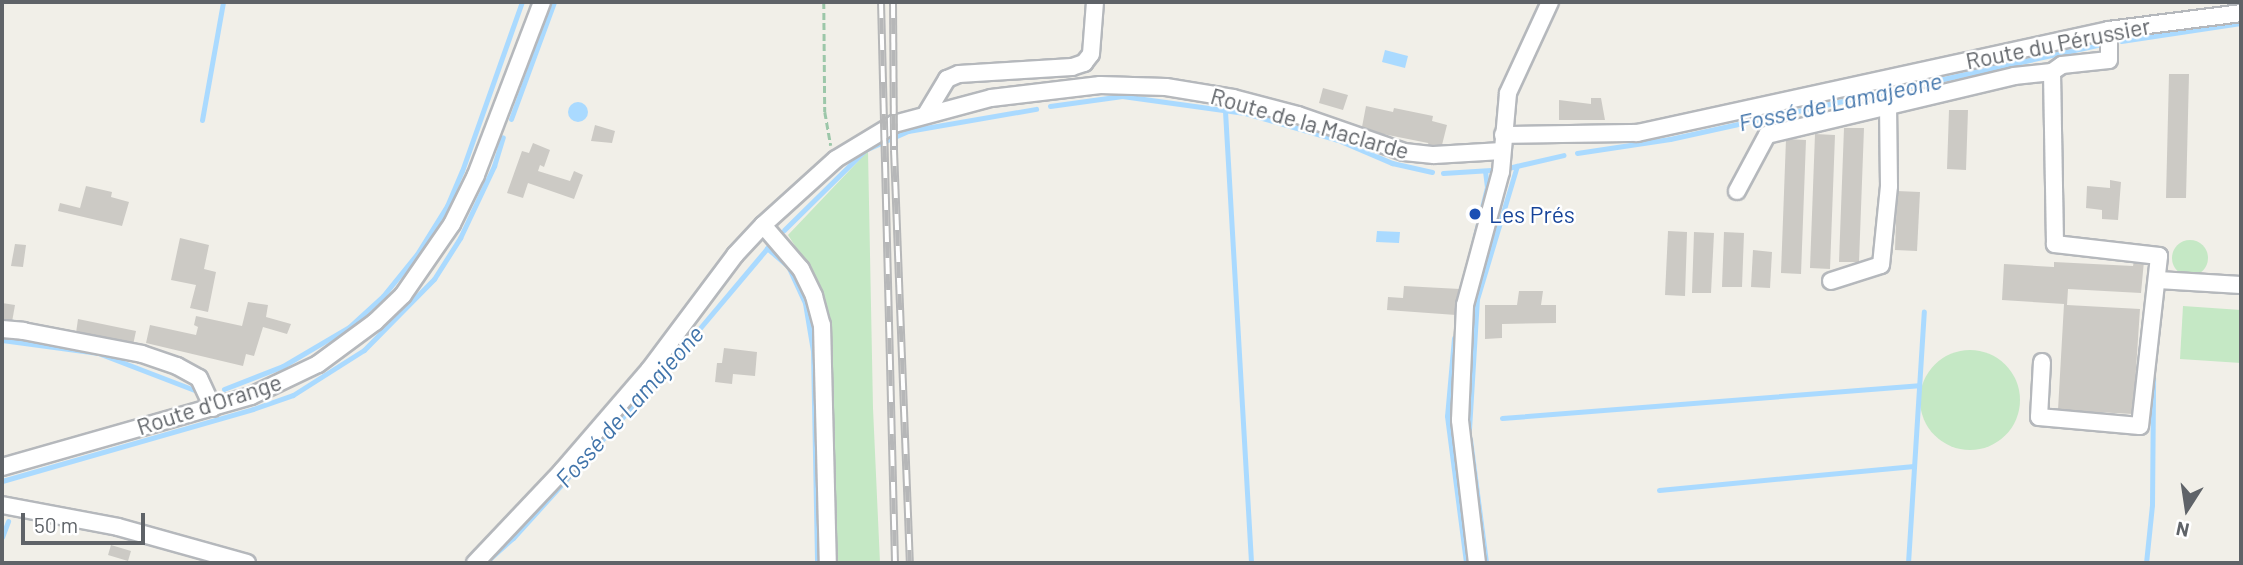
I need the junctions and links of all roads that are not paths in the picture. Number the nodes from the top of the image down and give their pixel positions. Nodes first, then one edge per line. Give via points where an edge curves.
1 (542, 2) edge
2 (1095, 2) edge
3 (1550, 2) edge
4 (2241, 13) edge
5 (2109, 30) junction
6 (2052, 72) junction
7 (1888, 106) junction
8 (926, 114) junction
9 (1502, 143) junction
10 (1737, 191) dead end
11 (763, 225) junction
12 (2158, 280) junction
13 (1831, 281) dead end
14 (2241, 285) edge
15 (2, 329) edge
16 (2042, 362) dead end
17 (213, 408) junction
18 (2, 467) edge
19 (2, 505) edge
20 (247, 563) edge
21 (475, 563) edge
22 (828, 563) edge
23 (1477, 563) edge

1 - 17 street, Route d'Orange via 476,175 452,224 403,295 324,360 251,396
2 - 8 street via 1091,54 1084,63 959,74 947,79
3 - 9 street via 1508,93
4 - 5 street, Route du Pérussier
5 - 6 street via 2109,60 2062,65
5 - 9 street, Route du Pérussier via 1637,133
6 - 7 street via 2014,76
6 - 12 street via 2055,244 2159,256
7 - 10 street via 1767,135
7 - 13 street via 1889,186 1881,265
8 - 9 street, Route de la Maclarde via 992,97 1100,85 1166,87 1298,115 1404,152 1434,155
8 - 11 street, Route de la Maclarde via 884,130 836,159
9 - 23 street via 1501,172 1465,305 1461,420
11 - 21 street, Route de la Maclarde via 649,370
11 - 22 street via 802,269 822,325
12 - 14 street
12 - 16 street via 2140,426 2039,417
15 - 17 street via 142,354 177,366 199,378
17 - 18 street, Route d'Orange
19 - 20 street via 118,527

